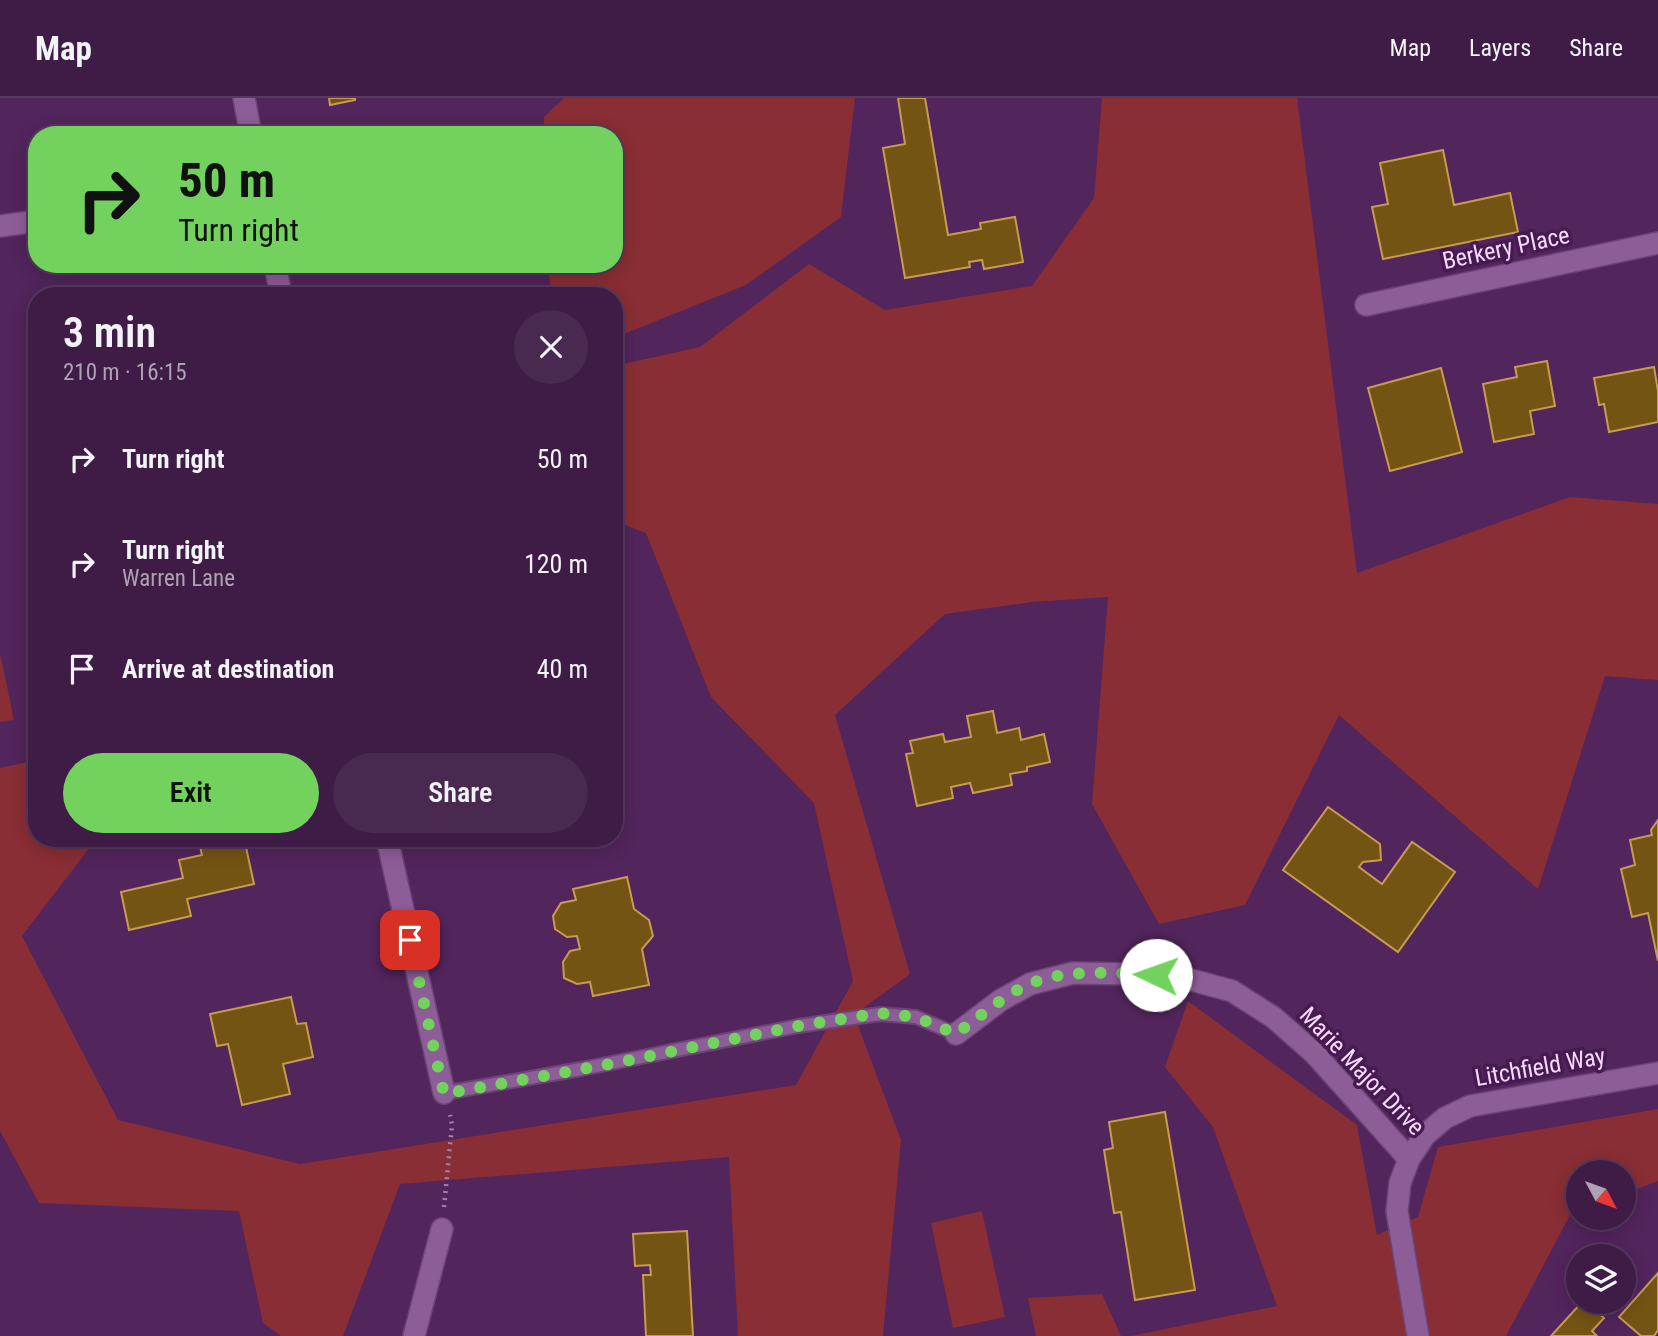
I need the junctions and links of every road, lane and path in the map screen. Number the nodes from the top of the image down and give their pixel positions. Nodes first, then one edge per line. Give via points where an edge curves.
1 (244, 98) edge
2 (249, 126) edge
3 (28, 221) edge
4 (0, 226) edge
5 (1658, 243) edge
6 (1366, 305) dead end
7 (389, 847) edge
8 (956, 1034) joint
9 (1658, 1073) edge
10 (444, 1094) junction
11 (1409, 1159) junction
12 (442, 1229) joint
13 (414, 1336) edge
14 (1418, 1336) edge

1 - 2 street
3 - 4 street
5 - 6 street, Berkery Place
7 - 10 street
8 - 10 lane via 916,1017 880,1013
8 - 11 street, Marie Major Drive via 1030,984 1073,973 1177,976 1232,991 1273,1017 1314,1053
9 - 11 street, Litchfield Way via 1470,1105 1425,1135
10 - 12 path via 452,1125
11 - 14 street, Marie Major Drive via 1397,1211
12 - 13 street

